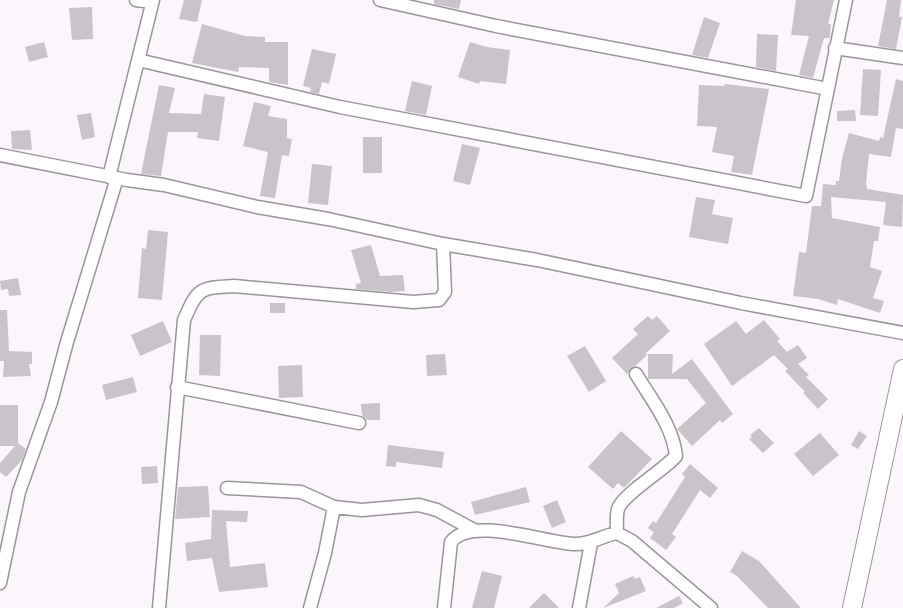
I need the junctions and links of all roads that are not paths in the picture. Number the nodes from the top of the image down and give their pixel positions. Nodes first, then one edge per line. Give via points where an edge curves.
1 (136, 0) edge
2 (380, 0) edge
3 (846, 0) edge
4 (152, 1) edge
5 (835, 48) junction
6 (903, 58) edge
7 (138, 60) junction
8 (828, 89) junction
9 (0, 155) edge
10 (113, 177) junction
11 (443, 244) junction
12 (903, 333) edge
13 (903, 369) edge
14 (636, 374) dead end
15 (177, 387) junction
16 (359, 423) dead end
17 (227, 488) dead end
18 (334, 507) junction
19 (474, 530) junction
20 (617, 533) junction
21 (591, 543) junction
22 (0, 583) edge
23 (159, 608) edge
24 (310, 608) edge
25 (444, 608) edge
26 (579, 608) edge
27 (711, 608) edge
28 (852, 608) edge

1 - 4 street
2 - 8 street via 496,26
3 - 5 street
4 - 7 street
5 - 6 street
5 - 8 street
7 - 8 street via 340,107 806,196
7 - 10 street
9 - 10 street
10 - 11 street
10 - 22 street via 51,402 19,492
11 - 12 street
11 - 15 street via 445,292 439,300 413,302 234,286 206,287 194,298 184,320
13 - 28 main road
14 - 20 street via 663,418 676,456 618,508
15 - 16 street
15 - 23 street
17 - 18 street via 301,492
18 - 19 street via 362,510 419,505 437,510
18 - 24 street
19 - 21 street via 573,544
19 - 25 street via 457,534 451,542
20 - 21 street
20 - 27 street via 632,541
21 - 26 street

